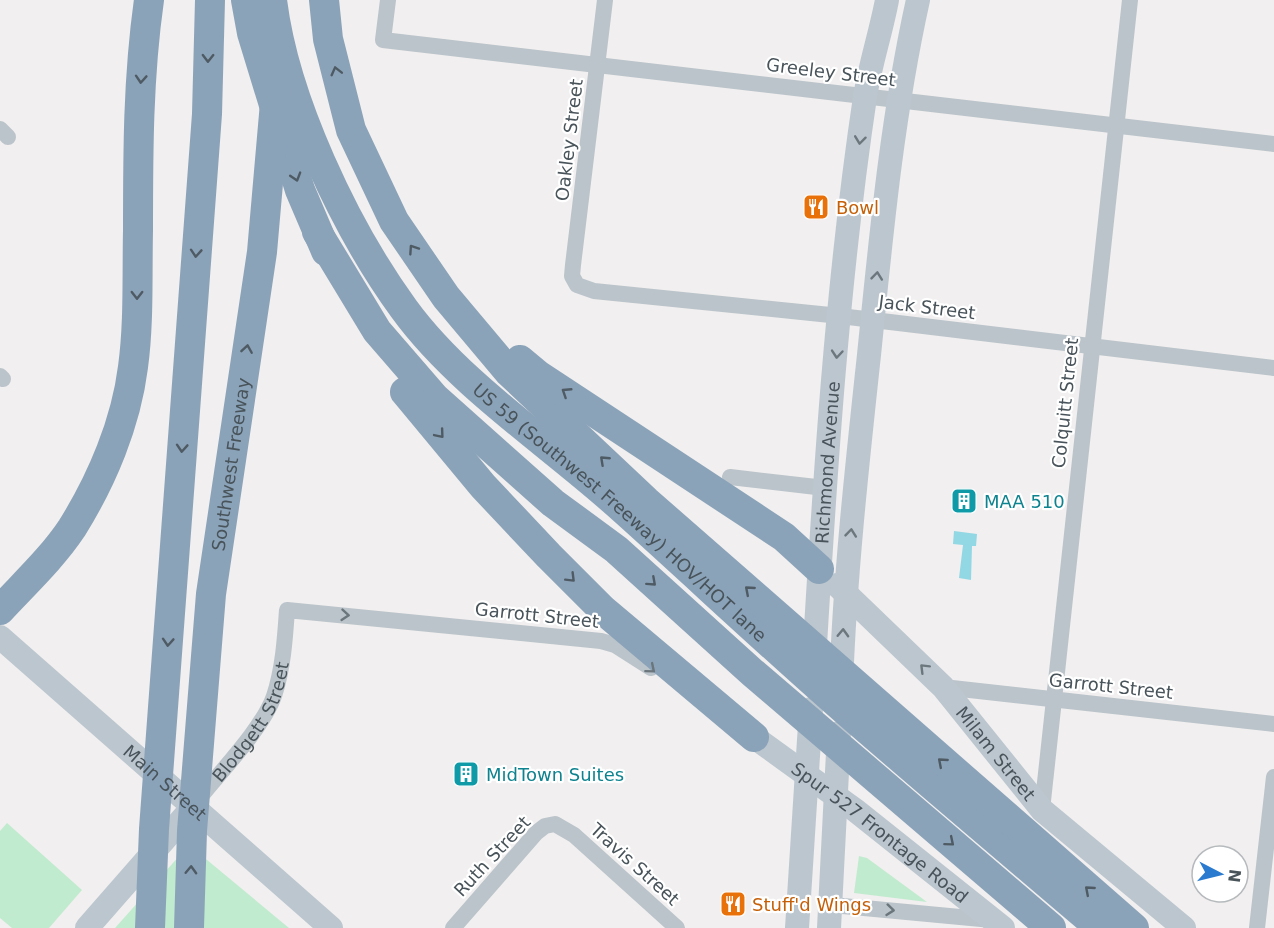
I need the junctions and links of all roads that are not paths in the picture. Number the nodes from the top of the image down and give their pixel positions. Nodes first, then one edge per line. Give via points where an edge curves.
1 (149, 0) edge
2 (210, 0) edge
3 (246, 0) edge
4 (272, 0) edge
5 (283, 0) edge
6 (324, 0) edge
7 (388, 0) edge
8 (605, 0) edge
9 (887, 0) edge
10 (918, 0) edge
11 (1130, 0) edge
12 (597, 65) junction
13 (866, 95) junction
14 (897, 100) junction
15 (1115, 127) junction
16 (1274, 144) edge
17 (577, 285) joint
18 (446, 297) junction
19 (405, 311) junction
20 (840, 316) junction
21 (872, 321) junction
22 (372, 334) junction
23 (1091, 346) junction
24 (1274, 368) edge
25 (730, 477) dead end
26 (825, 488) junction
27 (553, 503) junction
28 (43, 564) junction
29 (819, 569) junction
30 (0, 577) edge
31 (844, 591) junction
32 (0, 610) edge
33 (287, 610) joint
34 (0, 637) edge
35 (943, 687) junction
36 (1054, 699) junction
37 (1274, 724) edge
38 (754, 737) junction
39 (807, 777) junction
40 (1274, 777) edge
41 (836, 796) junction
42 (192, 808) junction
43 (1042, 810) junction
44 (566, 830) joint
45 (830, 916) edge
46 (999, 924) edge
47 (87, 928) edge
48 (150, 928) edge
49 (189, 928) edge
50 (331, 928) edge
51 (453, 928) edge
52 (676, 928) edge
53 (797, 928) edge
54 (1051, 928) edge
55 (1100, 928) edge
56 (1134, 928) edge
57 (1184, 928) edge
58 (1257, 928) edge

1 -> 28 highway via 138,121 133,369 119,430 95,488 71,529
2 -> 48 highway via 207,114
3 -> 22 highway via 252,33 300,190 317,232
4 - 19 highway, US 59 (Southwest Freeway) HOV/HOT lane via 303,117 339,200 369,257
49 -> 5 highway, Southwest Freeway via 192,831 211,594 262,252
18 -> 6 highway via 394,221 351,130 328,39
7 - 12 street, Greeley Street via 383,40
8 - 12 street, Oakley Street
9 - 13 main road, Richmond Avenue
10 - 14 main road, Richmond Avenue
11 - 15 street, Colquitt Street
12 - 13 street, Greeley Street
12 - 17 street, Oakley Street via 572,276
13 - 14 street, Greeley Street
13 -> 20 main road, Richmond Avenue
14 - 15 street, Greeley Street
21 -> 14 main road, Richmond Avenue
15 - 16 street, Greeley Street
15 - 23 street, Colquitt Street
17 - 20 street, Jack Street via 594,291
29 -> 18 highway via 784,537 538,375
56 -> 18 highway via 646,501 509,372
19 - 27 highway
19 - 55 highway, US 59 (Southwest Freeway) HOV/HOT lane via 468,377 622,508 861,724
20 - 21 street, Jack Street
20 -> 26 main road, Richmond Avenue
21 - 23 street, Jack Street
31 -> 21 main road, Richmond Avenue
22 - 27 highway via 435,398
22 -> 38 highway via 431,424 549,556 603,610
23 - 24 street, Jack Street
23 - 36 street, Colquitt Street
25 - 26 street
26 - 29 main road, Richmond Avenue
27 -> 54 highway via 617,550 753,673
28 - 30 highway
28 - 32 highway
29 - 31 main road, Milam Street
29 - 39 main road, Richmond Avenue
35 -> 31 main road, Milam Street
41 -> 31 main road, Richmond Avenue
33 -> 38 street, Garrott Street via 574,637 615,645 638,658 713,720
33 - 42 street, Blodgett Street via 283,658 274,698
34 - 42 main road, Main Street
35 - 36 street, Garrott Street
35 - 43 main road, Milam Street
36 - 37 street, Garrott Street
36 - 43 street, Colquitt Street
38 - 39 main road, Spur 527 Frontage Road
39 - 41 main road, Spur 527 Frontage Road
39 - 53 main road, Richmond Avenue
40 - 58 street
41 - 45 main road, Richmond Avenue
41 - 46 main road, Spur 527 Frontage Road
42 - 47 main road, Blodgett Street
42 - 50 main road, Main Street
43 - 57 main road, Milam Street
44 - 51 street, Ruth Street via 555,824 545,826
44 - 52 street, Travis Street
45 -> 46 street

